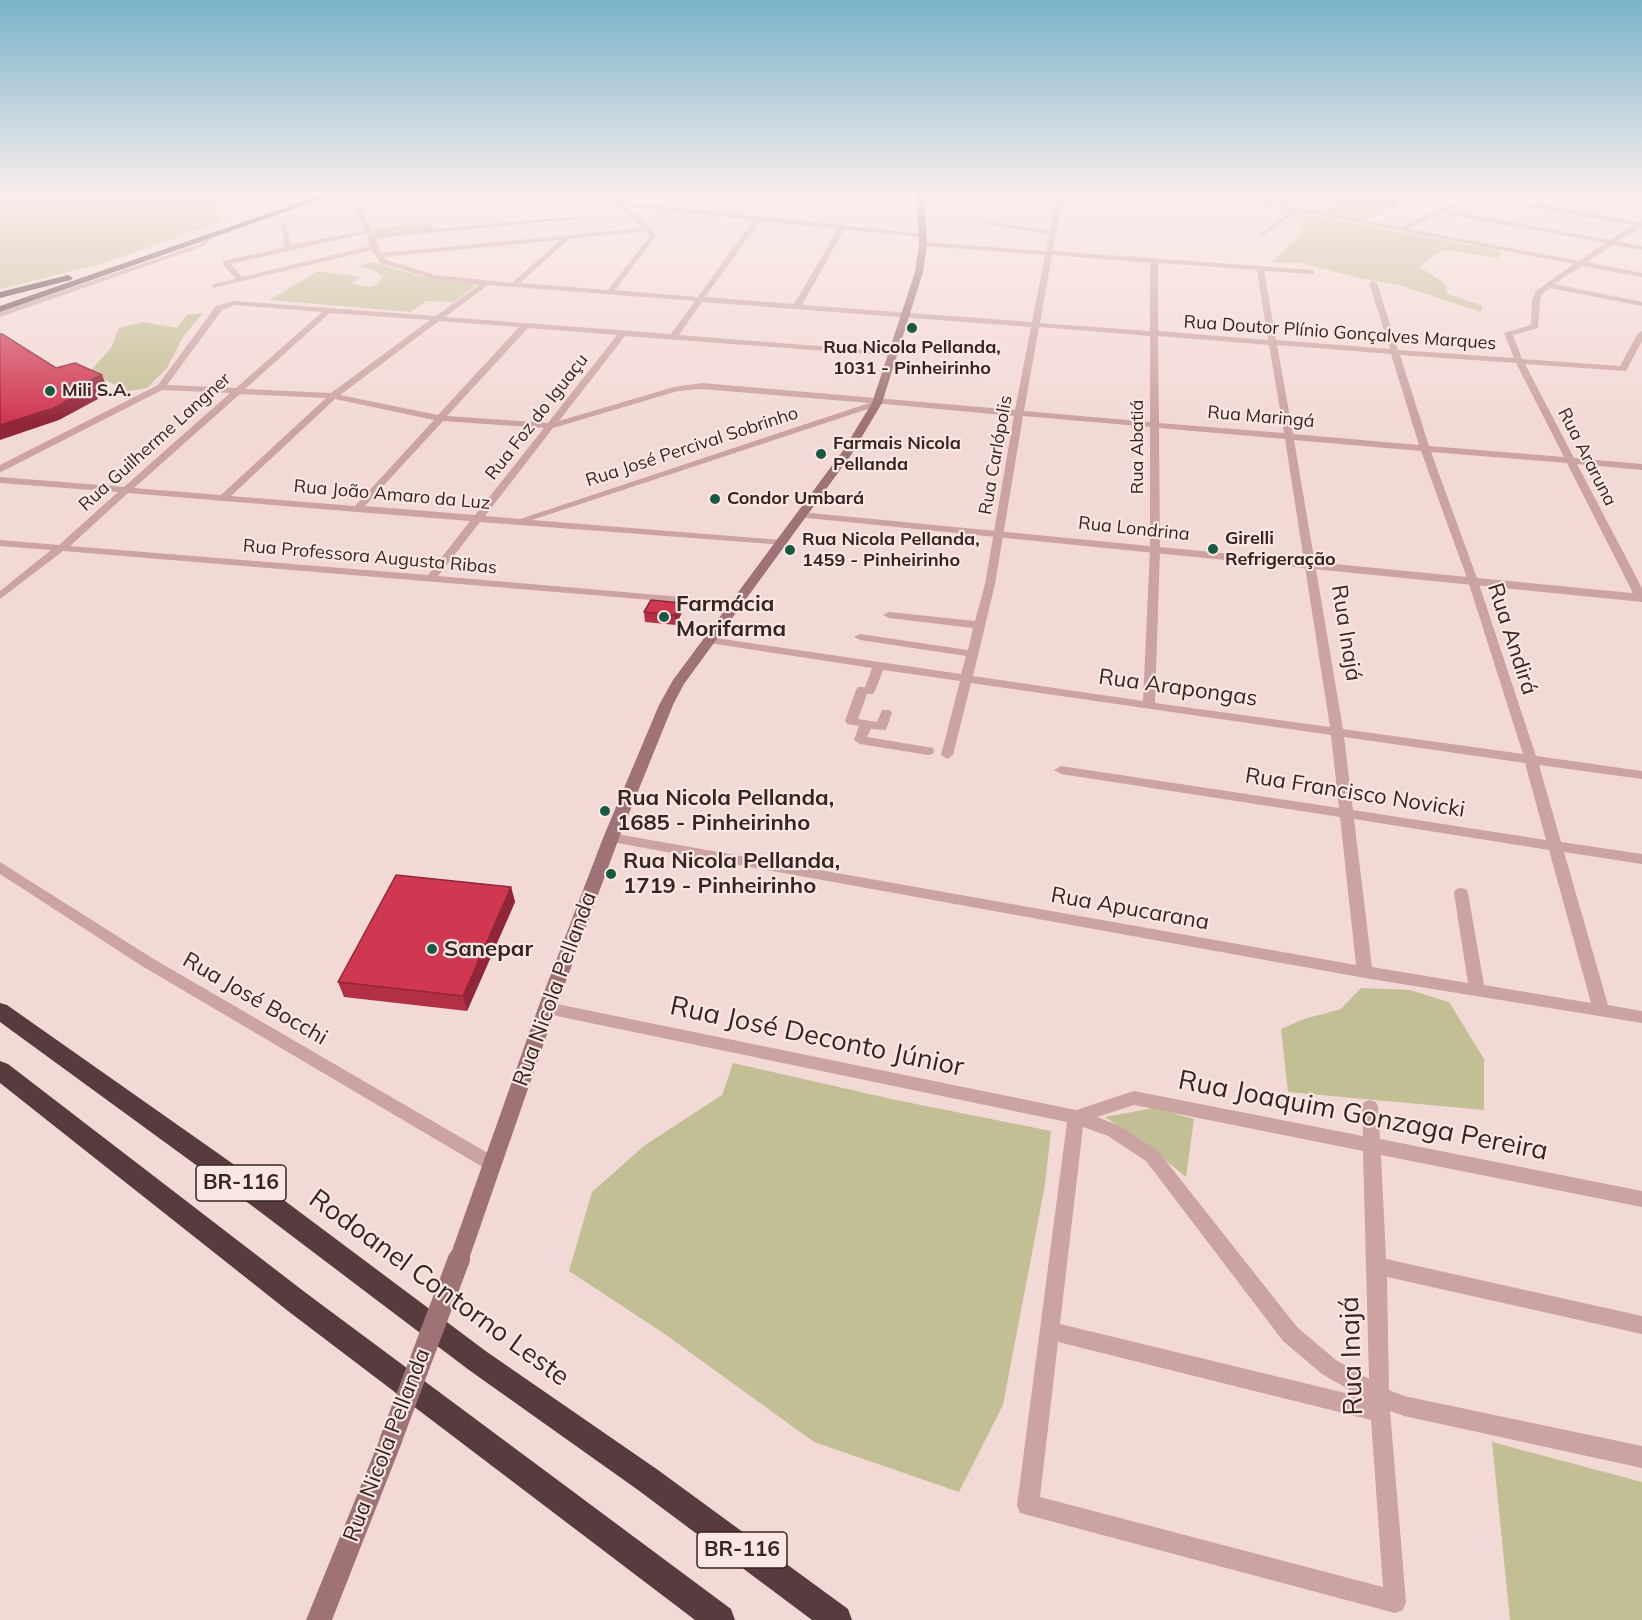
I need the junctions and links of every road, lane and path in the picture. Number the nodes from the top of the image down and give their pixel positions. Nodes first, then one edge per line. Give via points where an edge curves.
1 (97, 270) edge
2 (114, 270) edge
3 (132, 270) edge
4 (232, 270) edge
5 (286, 270) edge
6 (408, 270) edge
7 (531, 270) edge
8 (627, 270) edge
9 (723, 270) edge
10 (818, 270) edge
11 (919, 270) edge
12 (1047, 270) edge
13 (1155, 270) edge
14 (1260, 270) edge
15 (1280, 270) edge
16 (1570, 270) edge
17 (1614, 270) edge
18 (1311, 272) dead end
19 (1642, 275) edge
20 (68, 278) joint
21 (240, 279) junction
22 (486, 283) junction
23 (1374, 283) dead end
24 (514, 285) junction
25 (1548, 285) junction
26 (216, 286) dead end
27 (610, 292) junction
28 (0, 297) edge
29 (702, 299) junction
30 (1642, 304) edge
31 (798, 306) junction
32 (0, 309) edge
33 (329, 310) junction
34 (907, 314) junction
35 (0, 315) edge
36 (440, 318) junction
37 (1036, 324) junction
38 (526, 325) junction
39 (623, 333) junction
40 (1154, 333) junction
41 (1642, 333) edge
42 (674, 336) junction
43 (1274, 343) junction
44 (1395, 351) junction
45 (894, 354) junction
46 (1519, 361) junction
47 (160, 387) junction
48 (237, 391) junction
49 (333, 396) junction
50 (876, 403) junction
51 (1019, 413) junction
52 (438, 418) junction
53 (1154, 424) junction
54 (551, 426) junction
55 (1289, 436) junction
56 (1425, 448) junction
57 (1570, 460) junction
58 (1642, 467) edge
59 (0, 469) edge
60 (0, 480) edge
61 (125, 490) junction
62 (224, 497) junction
63 (357, 509) junction
64 (801, 515) junction
65 (478, 519) junction
66 (518, 522) junction
67 (999, 534) junction
68 (0, 543) edge
69 (781, 543) junction
70 (61, 548) junction
71 (1155, 550) junction
72 (1311, 565) junction
73 (431, 578) junction
74 (1473, 581) junction
75 (0, 597) edge
76 (1642, 599) edge
77 (736, 604) junction
78 (889, 615) dead end
79 (981, 625) junction
80 (860, 637) dead end
81 (710, 640) junction
82 (974, 654) junction
83 (879, 666) junction
84 (968, 679) junction
85 (1149, 706) junction
86 (886, 714) dead end
87 (866, 724) junction
88 (1337, 731) junction
89 (928, 751) dead end
90 (947, 754) dead end
91 (1531, 760) junction
92 (1061, 770) dead end
93 (1642, 775) edge
94 (1346, 812) junction
95 (611, 838) junction
96 (1555, 846) junction
97 (1642, 860) edge
98 (0, 867) edge
99 (1461, 893) dead end
100 (1365, 972) junction
101 (1477, 990) junction
102 (547, 1008) junction
103 (1601, 1010) junction
104 (0, 1011) edge
105 (1642, 1017) edge
106 (0, 1070) edge
107 (0, 1083) edge
108 (48, 1105) junction
109 (1370, 1107) dead end
110 (1076, 1116) junction
111 (1373, 1146) junction
112 (492, 1164) junction
113 (1642, 1200) edge
114 (1377, 1266) junction
115 (1642, 1325) edge
116 (1050, 1331) junction
117 (1380, 1404) junction
118 (1642, 1457) edge
119 (319, 1620) edge
120 (720, 1620) edge
121 (837, 1620) edge

1 - 20 highway
2 - 32 highway
3 - 35 street
4 - 21 street
5 - 21 street
6 - 22 street, Rua Doutor Plínio Gonçalves Marques
7 - 24 street
8 - 27 street
9 - 29 street
10 - 31 street
11 - 34 main road, Rua Nicola Pellanda
12 - 37 street, Rua Carlópolis
13 - 40 street, Rua Abatiá
14 - 43 street, Rua Inajá
15 - 18 street
16 - 25 street
17 - 19 street
20 - 28 highway
21 - 26 street
22 - 24 street, Rua Doutor Plínio Gonçalves Marques
22 - 36 street
23 - 44 street, Rua Andirá
24 - 27 street, Rua Doutor Plínio Gonçalves Marques
25 - 30 street
25 - 46 street, Rua Araruna via 1536,301 1535,326 1508,333
27 - 29 street, Rua Doutor Plínio Gonçalves Marques
29 - 31 street, Rua Doutor Plínio Gonçalves Marques
29 - 42 street
31 - 34 street, Rua Doutor Plínio Gonçalves Marques
33 - 36 street
33 - 47 street via 226,304
33 - 48 street, Rua Guilherme Langner
34 - 37 street, Rua Doutor Plínio Gonçalves Marques
34 - 45 main road, Rua Nicola Pellanda
36 - 38 street
36 - 49 street
37 - 40 street, Rua Doutor Plínio Gonçalves Marques
37 - 51 street, Rua Carlópolis
38 - 39 street
38 - 52 street
39 - 42 street
39 - 54 street, Rua Foz do Iguaçu
40 - 43 street, Rua Doutor Plínio Gonçalves Marques
40 - 53 street, Rua Abatiá
41 - 46 street, Rua Doutor Plínio Gonçalves Marques via 1623,369
42 - 45 street
43 - 44 street, Rua Doutor Plínio Gonçalves Marques
43 - 55 street, Rua Inajá
44 - 46 street, Rua Doutor Plínio Gonçalves Marques
44 - 56 street, Rua Andirá
45 - 50 main road, Rua Nicola Pellanda
46 - 57 street, Rua Araruna
47 - 48 street
47 - 59 street
48 - 49 street
48 - 61 street, Rua Guilherme Langner
49 - 52 street
49 - 62 street
50 - 51 street, Rua Maringá
50 - 54 street, Rua Maringá via 702,386 677,389
50 - 64 main road, Rua Nicola Pellanda via 847,453
50 - 66 street, Rua José Percival Sobrinho
51 - 53 street, Rua Maringá
51 - 67 street, Rua Carlópolis
52 - 54 street
52 - 63 street
53 - 55 street, Rua Maringá
53 - 71 street, Rua Abatiá
54 - 65 street, Rua Foz do Iguaçu
55 - 56 street, Rua Maringá
55 - 72 street, Rua Inajá
56 - 57 street, Rua Maringá
56 - 74 street, Rua Andirá
57 - 58 street, Rua Maringá
57 - 76 street, Rua Araruna
60 - 61 street, Rua João Amaro da Luz
61 - 62 street, Rua João Amaro da Luz
61 - 70 street, Rua Guilherme Langner
62 - 63 street, Rua João Amaro da Luz
63 - 65 street, Rua João Amaro da Luz
64 - 67 street, Rua Londrina
64 - 69 main road, Rua Nicola Pellanda
65 - 66 street, Rua João Amaro da Luz
65 - 73 street, Rua Foz do Iguaçu
66 - 69 street, Rua João Amaro da Luz
67 - 71 street, Rua Londrina
67 - 79 street, Rua Carlópolis
68 - 70 street, Rua Professora Augusta Ribas
69 - 77 main road, Rua Nicola Pellanda
70 - 73 street, Rua Professora Augusta Ribas
70 - 75 street, Rua Guilherme Langner
71 - 72 street, Rua Londrina
71 - 85 street, Rua Abatiá
72 - 74 street, Rua Londrina
72 - 88 street, Rua Inajá
73 - 77 street, Rua Professora Augusta Ribas
74 - 76 street, Rua Londrina
74 - 91 street, Rua Andirá
77 - 81 main road, Rua Nicola Pellanda
78 - 79 street
79 - 82 street, Rua Carlópolis
80 - 82 street
81 - 83 street, Rua Arapongas
81 - 95 main road, Rua Nicola Pellanda via 666,705
82 - 84 street, Rua Carlópolis
83 - 84 street, Rua Arapongas
83 - 87 street via 869,692 862,690 851,721
84 - 85 street, Rua Arapongas
84 - 90 street, Rua Carlópolis
85 - 88 street, Rua Arapongas
86 - 87 street via 882,727
87 - 89 street via 860,740
88 - 91 street, Rua Arapongas
88 - 94 street, Rua Inajá
91 - 93 street, Rua Arapongas
91 - 96 street, Rua Andirá
92 - 94 street, Rua Francisco Novicki
94 - 96 street, Rua Francisco Novicki
94 - 100 street, Rua Inajá
95 - 100 street, Rua Apucarana
95 - 102 main road, Rua Nicola Pellanda
96 - 97 street, Rua Francisco Novicki
96 - 103 street, Rua Andirá
98 - 112 street, Rua José Bocchi via 147,962
99 - 101 street
100 - 101 street, Rua Apucarana
101 - 103 street, Rua Apucarana
102 - 110 street, Rua José Deconto Júnior
102 - 112 main road, Rua Nicola Pellanda
103 - 105 street, Rua Apucarana
104 - 121 highway, Rodoanel Contorno Leste / BR-116
106 - 108 highway, BR-116
107 - 108 highway
108 - 120 highway, BR-116 via 297,1302
109 - 111 street, Rua Inajá
110 - 111 street, Rua Joaquim Gonzaga Pereira via 1134,1098
110 - 116 street
110 - 117 street, Rua José Deconto Júnior via 1114,1131 1152,1156 1290,1335
111 - 113 street, Rua Joaquim Gonzaga Pereira
111 - 114 street, Rua Inajá
112 - 119 main road, Rua Nicola Pellanda, bridge via 390,1442
114 - 115 street
114 - 117 street, Rua Inajá
116 - 117 street
116 - 117 street, Rua Inajá via 1028,1505 1395,1602
117 - 118 street

